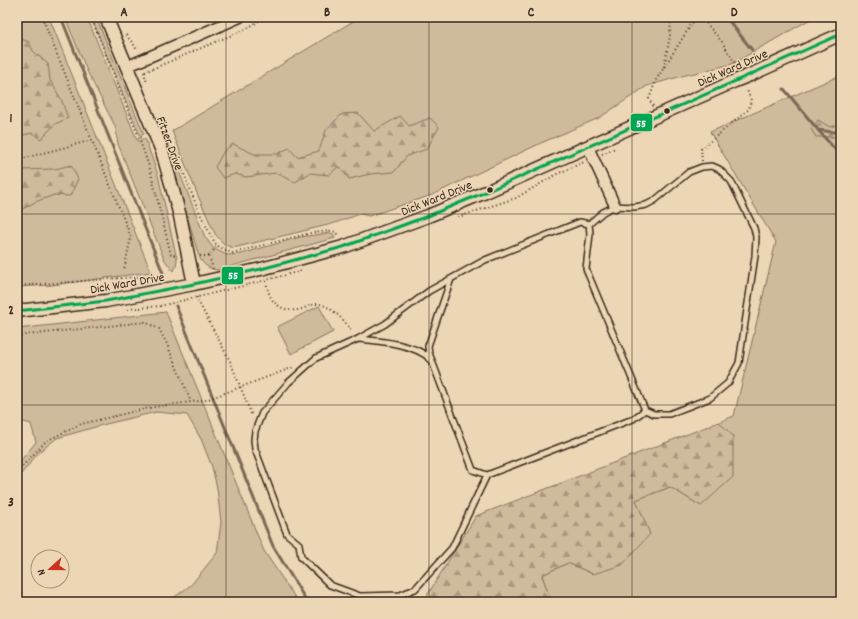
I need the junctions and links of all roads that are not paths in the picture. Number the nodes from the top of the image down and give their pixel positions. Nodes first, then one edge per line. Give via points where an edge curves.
1 (106, 17) edge
2 (240, 17) edge
3 (841, 34) edge
4 (126, 67) junction
5 (588, 147) junction
6 (615, 206) junction
7 (589, 224) junction
8 (451, 279) junction
9 (194, 284) junction
10 (17, 311) edge
11 (358, 339) junction
12 (431, 360) junction
13 (645, 410) junction
14 (487, 475) junction

1 - 4 street, Fitzer Drive
2 - 4 street
3 - 5 street, Dick Ward Drive via 741,75
4 - 9 street, Fitzer Drive via 162,151
5 - 6 street
5 - 9 street, Dick Ward Drive via 428,216 341,247
6 - 7 lane
6 - 13 lane via 646,205 689,172 712,166 719,169 732,182 756,237 739,363 728,383 710,398 669,414 654,414
7 - 8 lane via 580,222 485,260
7 - 13 lane via 586,269
8 - 11 lane via 429,291 385,324
8 - 12 lane via 428,346
9 - 10 street, Dick Ward Drive via 106,301
11 - 12 lane via 403,346 419,351
11 - 14 lane via 316,358 288,383 262,413 254,435 255,449 287,534 299,544 301,557 330,585 360,596 400,595 415,589 452,548
12 - 14 lane via 473,470
13 - 14 lane via 633,419

